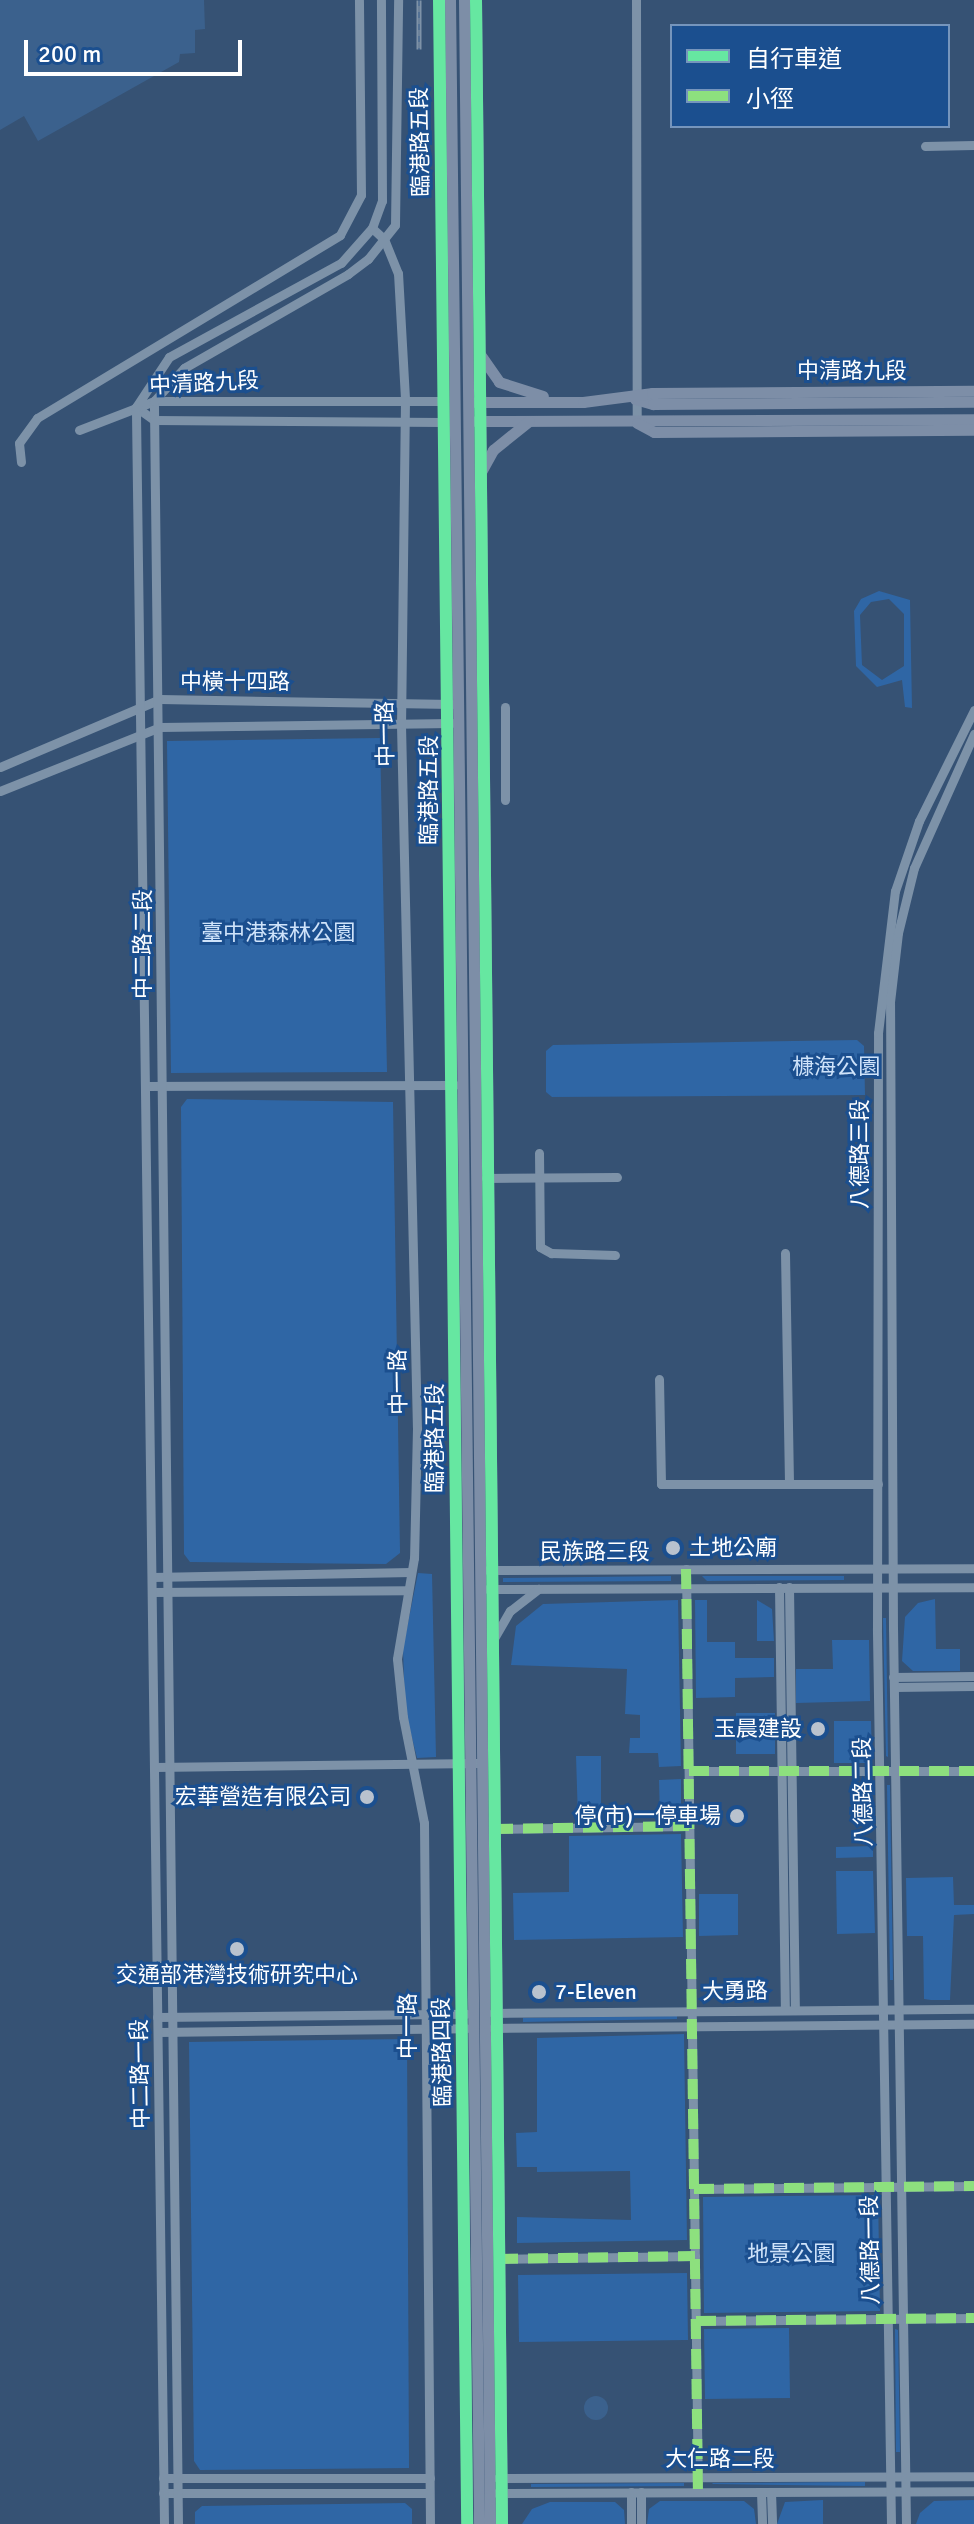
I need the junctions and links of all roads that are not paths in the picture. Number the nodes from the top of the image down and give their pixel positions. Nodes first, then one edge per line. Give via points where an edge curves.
1 (359, 0) edge
2 (381, 0) edge
3 (398, 0) edge
4 (439, 0) edge
5 (450, 0) edge
6 (464, 0) edge
7 (476, 0) edge
8 (636, 0) edge
9 (974, 145) edge
10 (925, 146) dead end
11 (372, 228) junction
12 (384, 239) junction
13 (476, 349) junction
14 (974, 391) edge
15 (635, 399) junction
16 (405, 400) junction
17 (154, 401) junction
18 (448, 401) junction
19 (475, 402) junction
20 (583, 402) junction
21 (974, 402) edge
22 (136, 407) junction
23 (974, 419) edge
24 (154, 420) junction
25 (405, 420) junction
26 (475, 421) junction
27 (529, 421) junction
28 (449, 422) junction
29 (637, 423) junction
30 (79, 430) dead end
31 (974, 430) edge
32 (21, 462) dead end
33 (480, 475) junction
34 (160, 699) junction
35 (402, 700) junction
36 (141, 704) junction
37 (466, 704) junction
38 (505, 707) dead end
39 (974, 710) edge
40 (466, 723) junction
41 (401, 725) junction
42 (160, 727) junction
43 (142, 732) junction
44 (974, 734) edge
45 (466, 754) junction
46 (508, 754) junction
47 (0, 767) edge
48 (0, 791) edge
49 (505, 800) dead end
50 (878, 1033) junction
51 (889, 1033) junction
52 (407, 1085) junction
53 (468, 1085) junction
54 (146, 1086) junction
55 (161, 1087) junction
56 (539, 1153) dead end
57 (539, 1177) junction
58 (617, 1177) dead end
59 (486, 1178) junction
60 (785, 1253) dead end
61 (615, 1255) dead end
62 (659, 1379) dead end
63 (151, 1480) joint
64 (789, 1484) junction
65 (878, 1484) junction
66 (168, 1486) joint
67 (893, 1568) junction
68 (974, 1568) edge
69 (686, 1569) junction
70 (878, 1569) junction
71 (411, 1572) junction
72 (169, 1575) junction
73 (152, 1577) junction
74 (474, 1580) junction
75 (784, 1587) junction
76 (878, 1587) junction
77 (893, 1587) junction
78 (974, 1587) edge
79 (686, 1588) junction
80 (538, 1589) junction
81 (408, 1590) junction
82 (152, 1592) junction
83 (169, 1592) junction
84 (491, 1643) junction
85 (974, 1676) edge
86 (894, 1682) junction
87 (974, 1686) edge
88 (416, 1763) junction
89 (476, 1763) junction
90 (154, 1767) junction
91 (170, 1767) junction
92 (689, 1771) junction
93 (786, 1771) junction
94 (880, 1771) junction
95 (896, 1771) junction
96 (974, 1771) edge
97 (689, 1826) junction
98 (493, 1829) junction
99 (790, 2008) junction
100 (974, 2009) edge
101 (478, 2013) junction
102 (426, 2014) junction
103 (885, 2016) junction
104 (900, 2016) junction
105 (157, 2017) junction
106 (173, 2017) junction
107 (692, 2017) junction
108 (974, 2024) edge
109 (479, 2028) junction
110 (426, 2029) junction
111 (158, 2032) junction
112 (173, 2032) junction
113 (902, 2186) junction
114 (974, 2186) edge
115 (887, 2187) junction
116 (694, 2189) junction
117 (888, 2251) junction
118 (903, 2251) junction
119 (695, 2256) junction
120 (498, 2259) junction
121 (974, 2318) edge
122 (889, 2319) junction
123 (904, 2319) junction
124 (696, 2321) junction
125 (974, 2476) edge
126 (698, 2477) junction
127 (163, 2478) junction
128 (178, 2478) junction
129 (430, 2478) junction
130 (484, 2478) junction
131 (891, 2484) junction
132 (906, 2484) junction
133 (974, 2491) edge
134 (636, 2492) junction
135 (698, 2492) junction
136 (766, 2492) junction
137 (163, 2493) junction
138 (429, 2493) junction
139 (484, 2493) junction
140 (178, 2494) junction
141 (164, 2524) edge
142 (178, 2524) edge
143 (430, 2524) edge
144 (467, 2524) edge
145 (479, 2524) edge
146 (490, 2524) edge
147 (502, 2524) edge
148 (631, 2524) edge
149 (641, 2524) edge
150 (762, 2524) edge
151 (772, 2524) edge
152 (891, 2524) edge
153 (906, 2524) edge

1 - 32 street via 361,195 340,235 37,418 19,443
2 - 11 street via 382,201
3 - 12 street via 396,212 395,225
4 - 18 main road, 臨港路五段
5 - 18 main road, 臨港路五段
6 - 19 main road, 臨港路五段
7 - 13 main road, 臨港路五段
8 - 15 street
9 - 10 street
11 - 12 street, 中一路
11 - 22 street via 341,263 169,357
12 - 16 street, 中一路 via 402,294
12 - 17 street via 348,274 184,368
13 - 19 main road, 臨港路五段
13 - 20 main road via 493,377 509,389
14 - 15 main road, 中清路九段 via 652,393
15 - 20 main road, 中清路九段
15 - 21 main road, 中清路九段 via 653,404
15 - 29 street
16 - 17 street, 中清路九段
16 - 18 street, 中清路九段
16 - 25 street, 中一路
17 - 22 street, 中清路九段
17 - 24 street, 中二路二段
18 - 19 main road, 中清路九段
18 - 28 main road, 臨港路五段
19 - 20 main road, 中清路九段
19 - 26 main road, 臨港路五段
22 - 24 street, 中清路九段
22 - 30 street
22 - 36 street, 中二路二段
23 - 29 main road, 中清路九段
24 - 25 street, 中清路九段
24 - 34 street, 中二路二段
25 - 28 street, 中清路九段
25 - 35 street, 中一路
26 - 27 main road, 中清路九段
26 - 28 main road, 中清路九段
26 - 33 main road, 臨港路五段
26 - 37 main road, 臨港路五段
27 - 29 main road, 中清路九段
27 - 33 main road via 493,450
28 - 37 main road, 臨港路五段
29 - 31 main road, 中清路九段 via 654,432
33 - 37 main road, 臨港路五段
34 - 35 street, 中橫十四路
34 - 36 street, 中橫十四路
34 - 42 street, 中二路二段
35 - 37 street, 中橫十四路
35 - 41 street, 中一路
36 - 43 street, 中二路二段
36 - 47 street, 中橫十四路
37 - 40 main road, 臨港路五段
37 - 40 main road, 臨港路五段
38 - 46 street
39 - 50 street, 八德路三段 via 919,821 895,891
40 - 41 street, 中橫十四路
40 - 45 main road, 臨港路五段
40 - 45 main road, 臨港路五段
41 - 42 street, 中橫十四路
41 - 52 street, 中一路
42 - 43 street, 中橫十四路
42 - 55 street, 中二路二段
43 - 48 street, 中橫十四路
43 - 54 street, 中二路二段
44 - 51 street, 八德路三段 via 931,821 907,893 893,967
45 - 46 street
45 - 53 main road, 臨港路五段
45 - 53 main road, 臨港路五段
46 - 49 street
50 - 51 street
50 - 65 street, 八德路三段
51 - 67 street, 八德路三段
52 - 53 street
52 - 55 street
52 - 71 street, 中一路 via 417,1428
53 - 59 main road, 臨港路五段
53 - 74 main road, 臨港路五段
53 - 74 main road, 臨港路五段
54 - 55 street
54 - 63 street, 中二路二段
55 - 66 street, 中二路二段
56 - 57 street
57 - 58 street
57 - 59 street
57 - 61 street via 542,1250
59 - 74 main road, 臨港路五段
60 - 64 street
62 - 64 street via 661,1484
63 - 73 street, 中二路一段
64 - 65 street
65 - 70 street, 八德路三段
66 - 72 street, 中二路一段
67 - 68 street, 民族路三段
67 - 70 street, 民族路三段
67 - 77 street, 八德路三段
69 - 70 street, 民族路三段
69 - 74 street, 民族路三段
69 - 79 street
70 - 76 street, 八德路二段
71 - 72 street
71 - 81 street, 中一路
72 - 73 street
72 - 83 street, 中二路一段
73 - 82 street, 中二路一段
74 - 80 street, 民族路三段
74 - 84 main road, 臨港路四段
74 - 89 main road, 臨港路四段
74 - 89 main road, 臨港路四段
75 - 76 street, 民族路三段
75 - 79 street, 民族路三段
75 - 93 street
76 - 77 street, 民族路三段
76 - 94 street, 八德路二段
77 - 78 street, 民族路三段
77 - 86 street, 八德路二段
79 - 80 street, 民族路三段
79 - 92 street
80 - 84 street via 509,1613
81 - 83 street
81 - 88 street, 中一路 via 397,1659 403,1717
82 - 83 street
82 - 90 street, 中二路一段
83 - 91 street, 中二路一段
84 - 89 main road, 臨港路四段
85 - 86 street
86 - 87 street
86 - 95 street, 八德路二段
88 - 89 street
88 - 91 street
88 - 102 street, 中一路 via 424,1823
89 - 98 main road, 臨港路四段
89 - 101 main road, 臨港路四段
89 - 101 main road, 臨港路四段
90 - 91 street
90 - 105 street, 中二路一段
91 - 106 street, 中二路一段
92 - 93 street
92 - 97 street
93 - 94 street
93 - 99 street
94 - 95 street
94 - 103 street, 八德路二段
95 - 96 street
95 - 104 street, 八德路二段
97 - 98 street
97 - 107 street
98 - 101 main road, 臨港路四段
99 - 103 street, 大勇路
99 - 107 street, 大勇路
100 - 104 street, 大勇路
101 - 102 street, 大勇路
101 - 107 street, 大勇路
101 - 109 main road, 臨港路四段
101 - 109 main road, 臨港路四段
102 - 106 street, 大勇路
102 - 110 street, 中一路
103 - 104 street, 大勇路
103 - 104 street, 大勇路
103 - 107 street, 大勇路
103 - 115 street, 八德路一段
104 - 108 street, 大勇路
104 - 113 street, 八德路一段
105 - 106 street, 大勇路
105 - 111 street, 中二路一段
106 - 112 street, 中二路一段
107 - 109 street, 大勇路
107 - 116 street
109 - 110 street, 大勇路
109 - 120 main road, 臨港路四段
109 - 130 main road, 臨港路四段
109 - 130 main road, 臨港路四段
110 - 112 street, 大勇路
110 - 129 street, 中一路
111 - 112 street, 大勇路
111 - 127 street, 中二路一段
112 - 128 street, 中二路一段
113 - 114 street
113 - 115 street
113 - 118 street, 八德路一段
115 - 116 street
115 - 117 street, 八德路一段
116 - 119 street
117 - 118 street
117 - 122 street, 八德路一段
118 - 123 street, 八德路一段
119 - 120 street
119 - 124 street
120 - 130 main road, 臨港路四段
121 - 123 street
122 - 123 street
122 - 124 street
122 - 131 street, 八德路一段
123 - 132 street, 八德路一段
124 - 126 street
125 - 132 street, 大仁路二段
126 - 130 street, 大仁路二段
126 - 131 street, 大仁路二段
126 - 135 street
127 - 128 street
127 - 137 street, 中二路一段
128 - 129 street
128 - 140 street, 中二路一段
129 - 138 street, 中一路
130 - 139 main road, 臨港路四段
130 - 139 main road, 臨港路四段
131 - 132 street, 大仁路二段
131 - 132 street, 大仁路二段
131 - 136 street, 大仁路二段
131 - 152 street, 八德路一段
132 - 133 street, 大仁路二段
132 - 153 street, 八德路一段
134 - 135 street, 大仁路二段
134 - 139 street, 大仁路二段
134 - 148 street
134 - 149 street
135 - 136 street, 大仁路二段
136 - 150 street
136 - 151 street
137 - 140 street
137 - 141 street, 中二路一段
138 - 140 street
138 - 143 street, 中一路
139 - 144 main road, 臨港路四段
139 - 145 main road, 臨港路四段
139 - 146 main road, 臨港路四段
139 - 147 main road, 臨港路四段
140 - 142 street, 中二路一段

